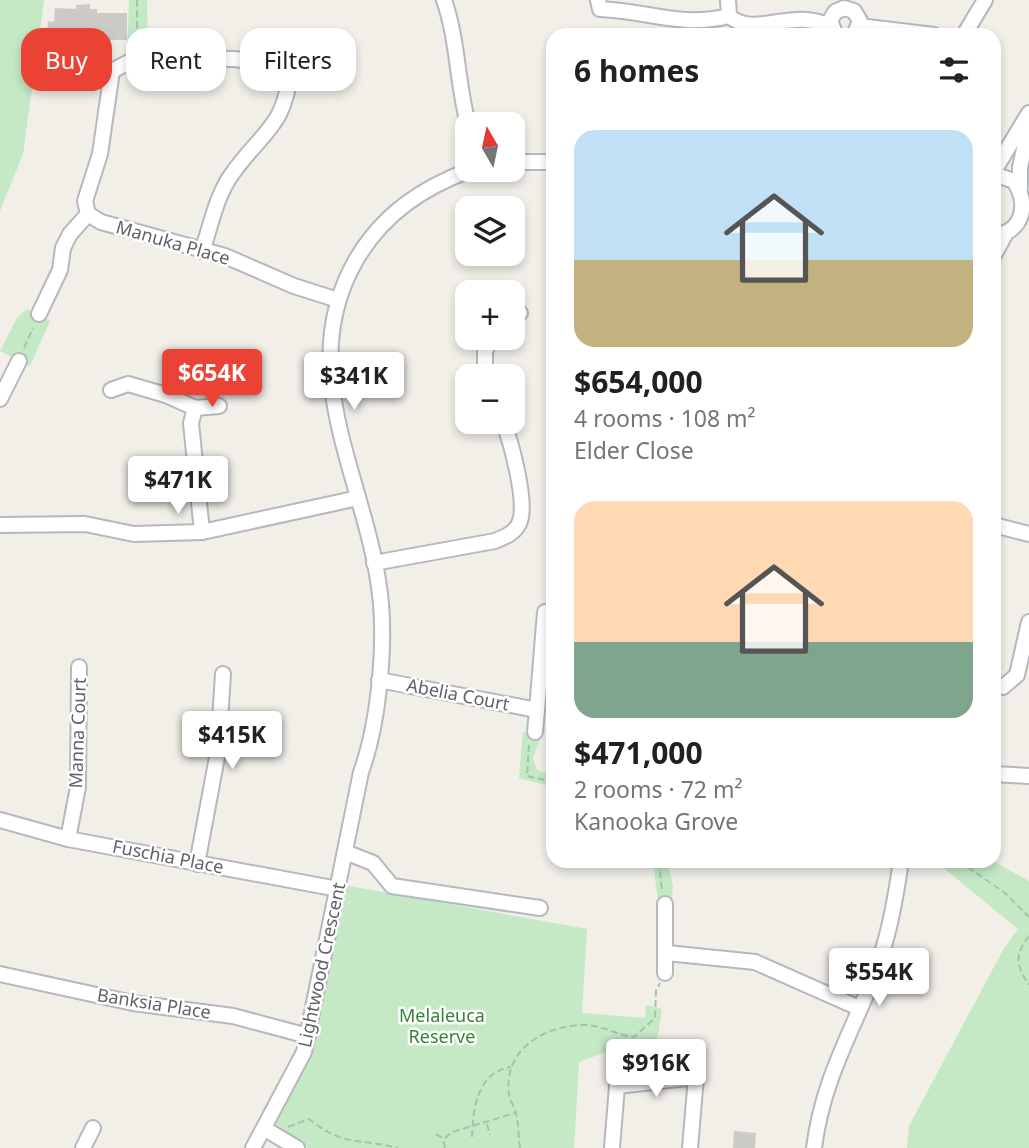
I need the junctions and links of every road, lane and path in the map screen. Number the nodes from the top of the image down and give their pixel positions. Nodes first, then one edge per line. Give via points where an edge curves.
1 (137, 0) edge
2 (443, 0) edge
3 (598, 0) edge
4 (728, 0) edge
5 (985, 0) edge
6 (851, 4) edge
7 (729, 16) junction
8 (141, 28) edge
9 (829, 28) edge
10 (833, 28) edge
11 (856, 28) edge
12 (968, 28) edge
13 (126, 64) edge
14 (112, 71) edge
15 (109, 91) edge
16 (289, 91) edge
17 (465, 112) edge
18 (1029, 113) edge
19 (1029, 126) edge
20 (1001, 160) edge
21 (525, 162) edge
22 (546, 162) edge
23 (1001, 174) edge
24 (455, 176) edge
25 (1020, 187) junction
26 (1027, 203) edge
27 (88, 214) junction
28 (1012, 229) edge
29 (1001, 245) edge
30 (202, 251) junction
31 (338, 300) junction
32 (39, 314) joint
33 (19, 361) joint
34 (111, 390) dead end
35 (0, 399) edge
36 (219, 406) dead end
37 (195, 408) junction
38 (508, 434) edge
39 (358, 498) junction
40 (0, 525) edge
41 (1001, 527) edge
42 (202, 532) junction
43 (1029, 534) edge
44 (374, 563) junction
45 (545, 612) dead end
46 (1029, 622) edge
47 (79, 667) dead end
48 (223, 674) dead end
49 (378, 684) junction
50 (1003, 687) dead end
51 (537, 710) junction
52 (535, 732) joint
53 (1001, 774) edge
54 (1029, 776) edge
55 (546, 780) edge
56 (0, 820) edge
57 (68, 839) junction
58 (345, 852) junction
59 (197, 864) junction
60 (660, 868) edge
61 (900, 868) edge
62 (969, 868) edge
63 (338, 889) junction
64 (665, 904) joint
65 (540, 908) dead end
66 (1029, 917) edge
67 (1029, 936) edge
68 (667, 953) junction
69 (665, 973) joint
70 (0, 974) edge
71 (1029, 985) edge
72 (859, 1008) junction
73 (308, 1036) junction
74 (512, 1067) junction
75 (516, 1112) junction
76 (487, 1123) junction
77 (473, 1127) junction
78 (93, 1128) dead end
79 (265, 1129) junction
80 (280, 1132) dead end
81 (436, 1134) dead end
82 (490, 1135) dead end
83 (472, 1137) dead end
84 (444, 1139) junction
85 (332, 1140) dead end
86 (345, 1145) dead end
87 (83, 1148) edge
88 (253, 1148) edge
89 (298, 1148) edge
90 (398, 1148) edge
91 (445, 1148) edge
92 (520, 1148) edge
93 (612, 1148) edge
94 (690, 1148) edge
95 (814, 1148) edge

1 - 8 path
2 - 17 street
3 - 7 street via 600,9 646,12 685,22
4 - 7 street
5 - 12 street
6 - 10 street via 835,12
6 - 11 street via 858,16
7 - 9 street via 738,24 751,26 813,20
13 - 14 street
15 - 27 street via 100,154 85,201
16 - 30 street via 278,119 231,176
18 - 20 street
19 - 25 street
21 - 22 street
23 - 25 street
24 - 31 street, Lightwood Crescent via 437,183 388,218 367,242
25 - 26 street
26 - 28 street
27 - 30 street, Manuka Place via 101,222
27 - 32 street via 63,248 60,270
28 - 29 street
30 - 31 street, Manuka Place
31 - 39 street, Lightwood Crescent via 328,368
32 - 33 path
33 - 35 street
34 - 37 street via 128,384
36 - 37 street
37 - 42 street via 191,423
38 - 44 street via 521,504 520,521 509,535
39 - 42 street
39 - 44 street, Lightwood Crescent
40 - 42 street via 85,524 134,534
41 - 43 street
44 - 49 street, Lightwood Crescent via 381,604
45 - 51 street
46 - 50 street via 1017,675
47 - 57 street, Manna Court via 78,777
48 - 59 street via 218,752
49 - 51 street, Abelia Court
49 - 58 street, Lightwood Crescent via 366,722
51 - 52 street
52 - 55 path via 529,741 527,776
53 - 54 street
56 - 57 street, Fuschia Place
57 - 59 street, Fuschia Place
58 - 63 street, Lightwood Crescent
58 - 65 street via 373,863 392,886
59 - 63 street, Fuschia Place
60 - 64 path
61 - 72 street via 884,948
62 - 66 path
63 - 73 street, Lightwood Crescent
64 - 68 street
67 - 71 path via 1018,950 1016,965
68 - 69 street
68 - 72 street via 755,962
69 - 74 path via 656,991 655,1018 634,1037 611,1028 582,1025 555,1030 533,1037 519,1050
70 - 73 street, Banksia Place via 133,1003 233,1016
72 - 95 street via 823,1094
73 - 79 street, Lightwood Crescent
74 - 75 path via 509,1096
74 - 77 path via 489,1077 476,1097
75 - 76 path
75 - 92 path
76 - 77 path
76 - 82 path
77 - 83 path
77 - 84 path
78 - 87 street
79 - 88 street, Lightwood Crescent
79 - 89 street
80 - 85 path via 309,1119
81 - 84 path
84 - 91 path
86 - 90 path
93 - 94 street via 617,1086 696,1077

